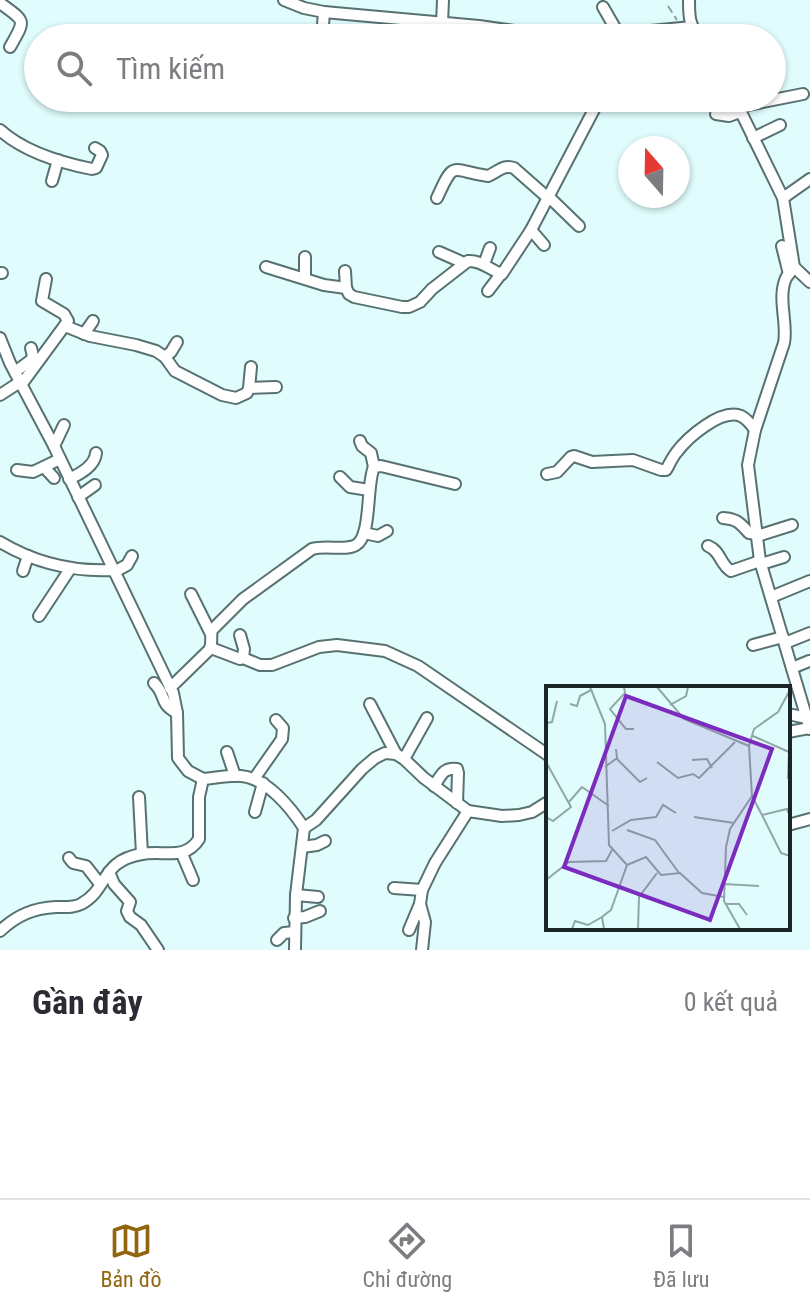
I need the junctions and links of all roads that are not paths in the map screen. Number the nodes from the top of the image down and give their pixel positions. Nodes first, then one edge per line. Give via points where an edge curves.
1 (284, 0) edge
2 (443, 0) edge
3 (689, 0) edge
4 (0, 3) edge
5 (603, 7) dead end
6 (324, 12) junction
7 (442, 23) junction
8 (323, 24) edge
9 (454, 24) edge
10 (611, 24) edge
11 (686, 24) edge
12 (10, 47) dead end
13 (803, 94) dead end
14 (786, 97) edge
15 (593, 112) edge
16 (732, 112) edge
17 (740, 112) edge
18 (716, 114) dead end
19 (780, 125) dead end
20 (0, 130) edge
21 (753, 138) junction
22 (95, 148) dead end
23 (58, 160) junction
24 (810, 179) edge
25 (52, 181) dead end
26 (548, 197) junction
27 (437, 198) dead end
28 (783, 198) junction
29 (579, 226) dead end
30 (531, 230) junction
31 (544, 245) dead end
32 (782, 246) dead end
33 (490, 248) dead end
34 (439, 252) dead end
35 (305, 257) dead end
36 (464, 263) junction
37 (484, 264) junction
38 (266, 267) dead end
39 (345, 271) dead end
40 (791, 271) junction
41 (501, 274) junction
42 (305, 278) junction
43 (46, 279) dead end
44 (809, 281) edge
45 (346, 288) junction
46 (488, 291) dead end
47 (93, 321) dead end
48 (65, 326) junction
49 (84, 334) junction
50 (0, 338) edge
51 (177, 342) dead end
52 (31, 348) dead end
53 (165, 357) junction
54 (251, 367) dead end
55 (18, 380) junction
56 (276, 387) dead end
57 (249, 388) junction
58 (0, 395) edge
59 (64, 425) dead end
60 (755, 430) junction
61 (360, 441) dead end
62 (54, 446) junction
63 (96, 453) dead end
64 (60, 459) junction
65 (374, 467) junction
66 (45, 468) junction
67 (17, 470) dead end
68 (547, 474) dead end
69 (340, 477) dead end
70 (54, 478) dead end
71 (69, 479) junction
72 (455, 484) dead end
73 (95, 485) dead end
74 (369, 490) junction
75 (78, 497) junction
76 (723, 518) dead end
77 (792, 525) dead end
78 (387, 531) dead end
79 (364, 533) junction
80 (757, 535) junction
81 (1, 544) edge
82 (708, 546) dead end
83 (28, 556) junction
84 (132, 556) dead end
85 (784, 557) dead end
86 (761, 562) junction
87 (70, 569) junction
88 (23, 571) dead end
89 (114, 571) junction
90 (810, 581) edge
91 (191, 594) dead end
92 (771, 597) junction
93 (39, 616) dead end
94 (810, 633) edge
95 (211, 634) junction
96 (240, 635) dead end
97 (784, 640) junction
98 (753, 645) dead end
99 (211, 648) junction
100 (243, 658) junction
101 (809, 661) edge
102 (792, 668) junction
103 (154, 683) dead end
104 (170, 688) junction
105 (370, 704) dead end
106 (177, 713) junction
107 (790, 715) edge
108 (427, 718) dead end
109 (276, 720) dead end
110 (809, 725) edge
111 (790, 731) edge
112 (227, 752) dead end
113 (546, 754) edge
114 (400, 756) junction
115 (235, 776) junction
116 (203, 779) junction
117 (259, 781) junction
118 (434, 786) junction
119 (139, 797) dead end
120 (457, 803) junction
121 (546, 805) edge
122 (468, 811) junction
123 (255, 812) dead end
124 (810, 819) edge
125 (790, 824) edge
126 (304, 828) junction
127 (325, 841) dead end
128 (302, 847) junction
129 (142, 854) junction
130 (182, 854) junction
131 (69, 858) dead end
132 (109, 872) junction
133 (193, 880) dead end
134 (100, 884) junction
135 (394, 888) dead end
136 (422, 890) junction
137 (296, 895) junction
138 (318, 897) dead end
139 (420, 904) junction
140 (320, 911) dead end
141 (294, 918) junction
142 (409, 930) dead end
143 (0, 931) edge
144 (295, 932) junction
145 (277, 940) dead end
146 (158, 950) edge
147 (295, 950) edge
148 (422, 950) edge

1 - 6 street
2 - 7 street
3 - 11 street
4 - 12 street via 22,22
5 - 10 street
6 - 7 street
6 - 8 street
7 - 9 street
13 - 14 street
15 - 26 street
16 - 18 street
17 - 21 street
19 - 21 street
20 - 23 street
21 - 28 street
22 - 23 street via 102,155 94,169
23 - 25 street
24 - 28 street
26 - 27 street via 514,168 503,167 488,176 452,171
26 - 29 street
26 - 30 street
28 - 40 street
30 - 31 street
30 - 41 street
32 - 40 street
33 - 37 street
34 - 36 street
35 - 42 street
36 - 37 street
36 - 45 street via 409,307 354,297
37 - 41 street
38 - 42 street
39 - 45 street
40 - 44 street
40 - 60 street via 784,286 784,343
41 - 46 street
42 - 45 street
43 - 48 street via 42,301 67,317
47 - 49 street
48 - 49 street
48 - 55 street
49 - 53 street
50 - 55 street
51 - 53 street
52 - 55 street via 33,356
53 - 57 street via 175,371 222,395 236,398
54 - 57 street
55 - 58 street
55 - 62 street
56 - 57 street
59 - 62 street
60 - 68 street via 744,417 719,419 685,442 666,470 633,460 592,462 574,456 562,469
60 - 80 street via 748,465
61 - 65 street
62 - 64 street
63 - 71 street via 94,462
64 - 66 street
64 - 71 street
65 - 72 street
65 - 74 street
66 - 67 street
66 - 70 street
69 - 74 street via 350,487
71 - 75 street
73 - 75 street
74 - 79 street
75 - 89 street
76 - 80 street via 735,519
77 - 80 street
78 - 79 street via 378,536
79 - 95 street via 353,547 319,547 300,557 243,599
80 - 86 street
81 - 83 street
82 - 86 street via 729,570
83 - 87 street
83 - 88 street
84 - 89 street
85 - 86 street
86 - 92 street
87 - 89 street
87 - 93 street
89 - 104 street
90 - 92 street
91 - 95 street
92 - 97 street
94 - 97 street
95 - 99 street
96 - 100 street
97 - 98 street
97 - 102 street
99 - 100 street
99 - 104 street
100 - 113 street via 272,665 337,645 398,655
101 - 102 street
102 - 110 street
103 - 106 street via 165,705
104 - 106 street
105 - 114 street
106 - 116 street via 178,758
107 - 110 street
108 - 114 street
109 - 117 street via 283,728 282,739
110 - 111 street
112 - 115 street
114 - 118 street
114 - 126 street via 385,753 369,763
115 - 116 street
115 - 117 street
116 - 130 street via 199,839
117 - 123 street
117 - 126 street
118 - 120 street
118 - 120 street via 444,770 457,769
119 - 129 street
120 - 122 street
121 - 122 street via 519,815
122 - 136 street
124 - 125 street
126 - 128 street
127 - 128 street
128 - 137 street
129 - 130 street
129 - 132 street via 124,859
130 - 133 street
131 - 134 street via 86,866
132 - 134 street
132 - 146 street via 130,902 130,917
134 - 143 street via 85,902 35,909
135 - 136 street
136 - 139 street
137 - 138 street
137 - 141 street
139 - 142 street
139 - 148 street via 425,922
140 - 141 street
141 - 144 street
144 - 145 street
144 - 147 street

